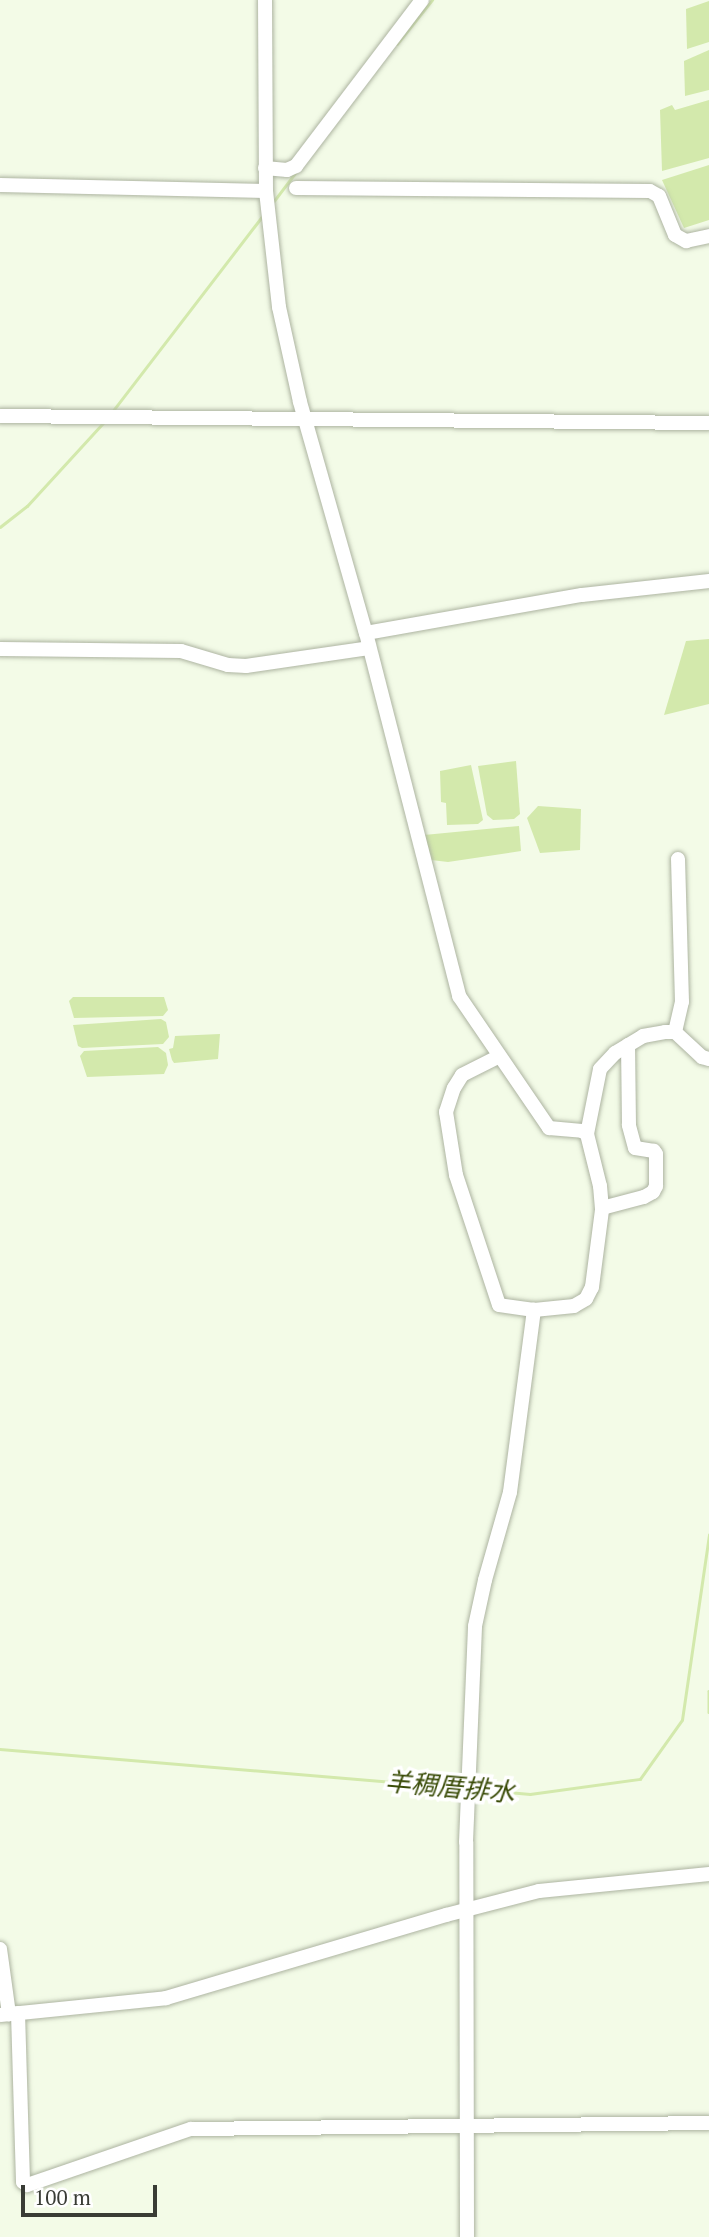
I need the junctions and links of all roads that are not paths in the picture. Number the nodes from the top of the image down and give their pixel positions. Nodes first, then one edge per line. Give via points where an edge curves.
1 (265, 0) edge
2 (422, 0) edge
3 (265, 167) junction
4 (0, 185) edge
5 (296, 188) dead end
6 (268, 201) junction
7 (709, 236) edge
8 (0, 416) edge
9 (304, 419) junction
10 (709, 423) edge
11 (709, 581) edge
12 (366, 633) junction
13 (369, 648) junction
14 (0, 649) edge
15 (678, 859) dead end
16 (674, 1032) junction
17 (628, 1045) junction
18 (498, 1057) junction
19 (709, 1059) edge
20 (587, 1134) junction
21 (602, 1208) junction
22 (534, 1310) junction
23 (709, 1874) edge
24 (467, 1911) junction
25 (0, 1949) edge
26 (9, 2014) edge
27 (709, 2123) edge
28 (466, 2124) junction
29 (467, 2237) edge

1 - 3 street
2 - 3 street via 296,166 287,170
3 - 6 street
4 - 6 street
5 - 7 street via 650,191 659,196 675,235 686,241
6 - 9 street via 279,307
8 - 9 street
9 - 10 street
9 - 12 street
11 - 12 street via 582,595
12 - 13 street
13 - 14 street via 246,666 181,651
13 - 18 street via 458,996
15 - 16 street via 682,1002
16 - 17 street via 656,1032
16 - 19 street
17 - 20 street via 600,1069
17 - 21 street via 629,1125 635,1148 656,1154 656,1186 644,1197
18 - 20 street via 550,1128
18 - 22 street via 462,1075 446,1112 456,1175 499,1305
20 - 21 street
21 - 22 street via 592,1287 586,1299 574,1306
22 - 24 street via 510,1492 475,1626
23 - 24 street via 539,1891
24 - 26 street via 166,1998
24 - 28 street
25 - 26 street
26 - 28 street via 23,2182 27,2185 191,2129
27 - 28 street
28 - 29 street

